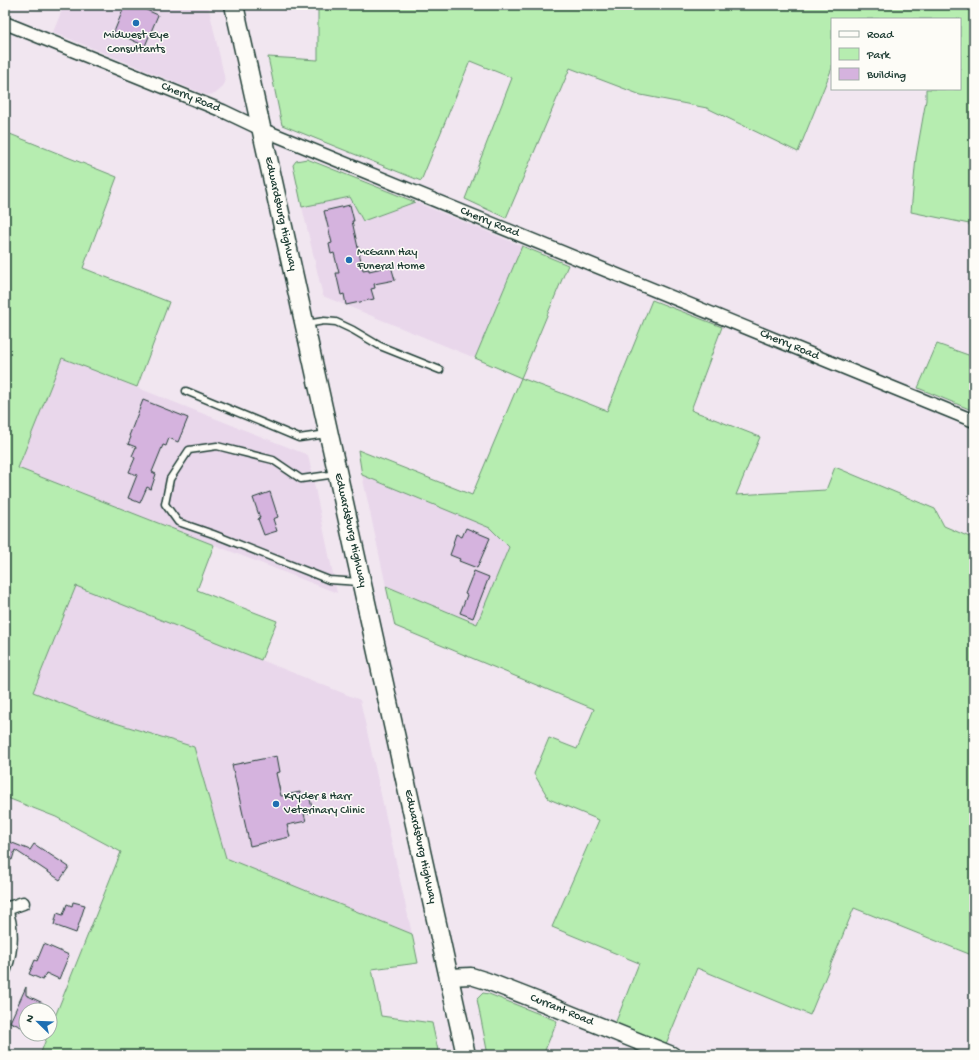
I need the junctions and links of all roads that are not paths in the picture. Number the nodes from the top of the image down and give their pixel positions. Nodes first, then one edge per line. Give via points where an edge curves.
1 (234, 5) edge
2 (5, 23) edge
3 (261, 129) junction
4 (304, 324) junction
5 (440, 370) dead end
6 (186, 391) dead end
7 (974, 421) edge
8 (329, 434) junction
9 (338, 474) junction
10 (361, 582) junction
11 (24, 903) dead end
12 (6, 908) edge
13 (5, 969) edge
14 (449, 977) junction
15 (466, 1055) edge
16 (672, 1055) edge

1 - 3 main road, Edwardsburg Highway
2 - 3 street, Cherry Road via 223,111
3 - 4 main road, Edwardsburg Highway
3 - 7 street, Cherry Road
4 - 5 lane via 324,320 336,322 380,346
4 - 8 main road, Edwardsburg Highway
6 - 8 lane via 299,438
8 - 9 main road, Edwardsburg Highway
9 - 10 main road, Edwardsburg Highway
9 - 10 lane via 301,479 273,460 217,446 189,450 170,478 165,504 178,522 329,580
10 - 14 main road, Edwardsburg Highway
11 - 12 street
12 - 13 street via 11,944
14 - 15 main road, Edwardsburg Highway
14 - 16 street, Currant Road via 471,976 487,981

